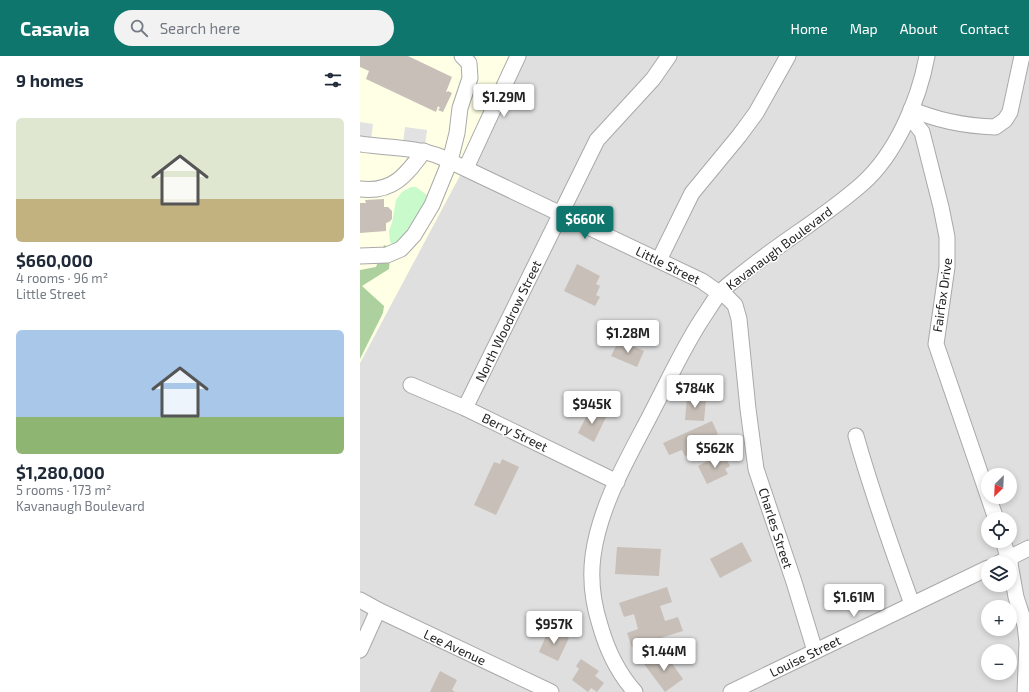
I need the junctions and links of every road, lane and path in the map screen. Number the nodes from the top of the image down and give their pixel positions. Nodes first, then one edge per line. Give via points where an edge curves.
1 (518, 56) edge
2 (669, 56) edge
3 (788, 56) edge
4 (927, 56) edge
5 (1022, 56) edge
6 (468, 58) edge
7 (910, 113) junction
8 (360, 144) edge
9 (424, 151) junction
10 (450, 161) junction
11 (465, 168) junction
12 (360, 189) edge
13 (561, 214) junction
14 (360, 256) edge
15 (659, 260) junction
16 (719, 294) junction
17 (411, 385) dead end
18 (465, 408) junction
19 (856, 436) dead end
20 (617, 482) junction
21 (994, 512) edge
22 (1029, 548) edge
23 (1016, 556) edge
24 (981, 571) edge
25 (1015, 592) edge
26 (360, 600) edge
27 (912, 604) junction
28 (378, 610) junction
29 (360, 650) edge
30 (815, 651) junction
31 (551, 692) edge
32 (635, 692) edge
33 (731, 692) edge
34 (1025, 692) edge

1 - 11 street
2 - 13 street, North Woodrow Street via 653,79 597,140
3 - 15 street via 756,113 692,192
4 - 7 street, Kavanaugh Boulevard via 924,77
5 - 7 street via 1010,112 1005,120 995,127 975,126
6 - 10 street via 470,78 460,108
7 - 16 street, Kavanaugh Boulevard via 889,151 863,183 750,267
7 - 21 street, Fairfax Drive via 922,132 947,237 948,267 936,344
8 - 9 street, Little Street
9 - 10 street, Little Street
9 - 12 street via 403,178 386,187
10 - 11 street, Little Street
10 - 14 street via 432,205 414,235 401,249 387,255
11 - 13 street, Little Street
13 - 15 street, Little Street
13 - 18 street, North Woodrow Street
15 - 16 street, Little Street via 702,281
16 - 20 street, Kavanaugh Boulevard via 686,345
16 - 30 street, Charles Street via 733,301 737,312 756,469
17 - 18 street, Berry Street
18 - 20 street, Berry Street
19 - 27 street
20 - 32 street, Kavanaugh Boulevard via 602,517 596,543 592,573 593,598 607,647
22 - 23 street
24 - 27 street, Louise Street
25 - 34 street via 1028,642
26 - 28 street, Lee Avenue
27 - 30 street, Louise Street
28 - 29 street
28 - 31 street, Lee Avenue
30 - 33 street, Louise Street

